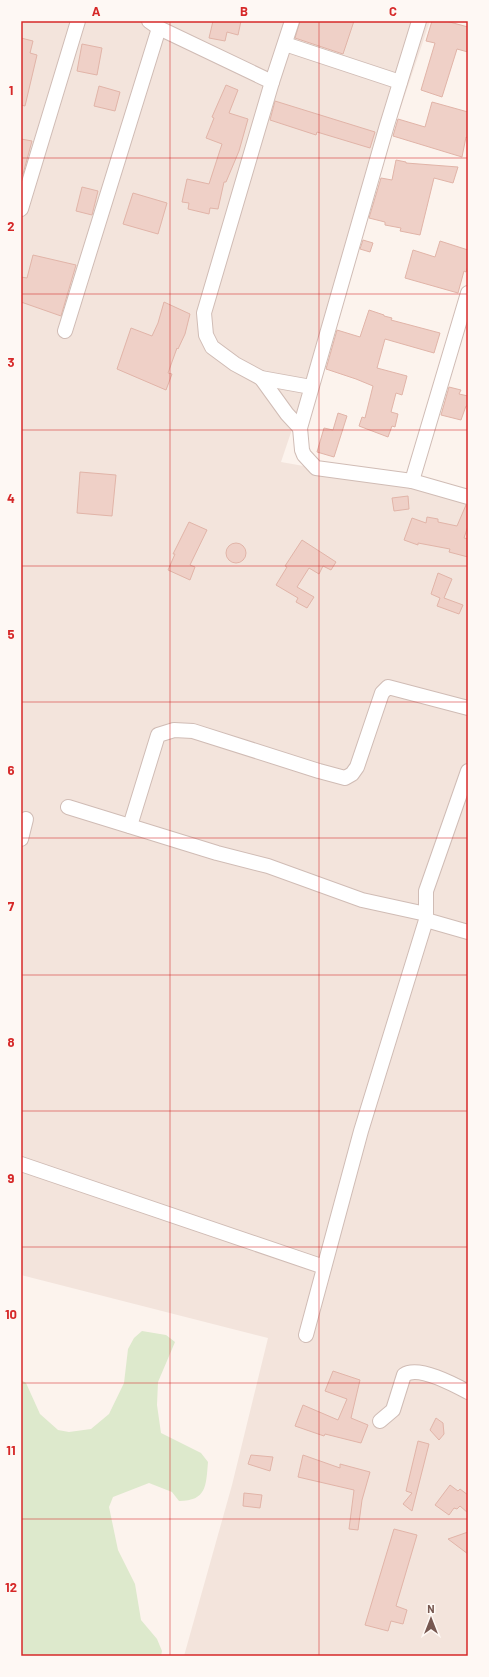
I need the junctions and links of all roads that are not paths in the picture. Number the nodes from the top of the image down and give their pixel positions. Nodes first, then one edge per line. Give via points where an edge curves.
1 (78, 21) edge
2 (292, 21) edge
3 (419, 21) edge
4 (154, 25) edge
5 (284, 44) junction
6 (272, 82) junction
7 (400, 82) junction
8 (21, 209) edge
9 (468, 293) edge
10 (65, 331) dead end
11 (261, 378) junction
12 (311, 387) junction
13 (300, 428) junction
14 (412, 481) junction
15 (468, 497) edge
16 (468, 708) edge
17 (468, 771) edge
18 (68, 807) dead end
19 (26, 819) dead end
20 (130, 826) junction
21 (21, 839) edge
22 (426, 917) junction
23 (468, 932) edge
24 (21, 1164) edge
25 (324, 1267) junction
26 (306, 1335) dead end
27 (468, 1392) edge
28 (380, 1421) dead end

1 - 8 street
2 - 5 street
3 - 7 street
4 - 6 street
4 - 10 street
5 - 6 street
5 - 7 street
6 - 11 street via 204,313 206,335 212,348 234,364
7 - 12 street
9 - 14 street
11 - 12 street
11 - 13 street
12 - 13 street
13 - 14 street via 302,450 316,468
14 - 15 street
16 - 20 street via 388,687 382,693 357,767 345,778 193,731 174,730 158,735
17 - 22 street via 426,891
18 - 20 street
19 - 21 street
20 - 22 street via 268,866 362,900
22 - 23 street
22 - 25 street via 361,1131
24 - 25 street
25 - 26 street
27 - 28 street via 430,1376 407,1373 404,1375 393,1410

